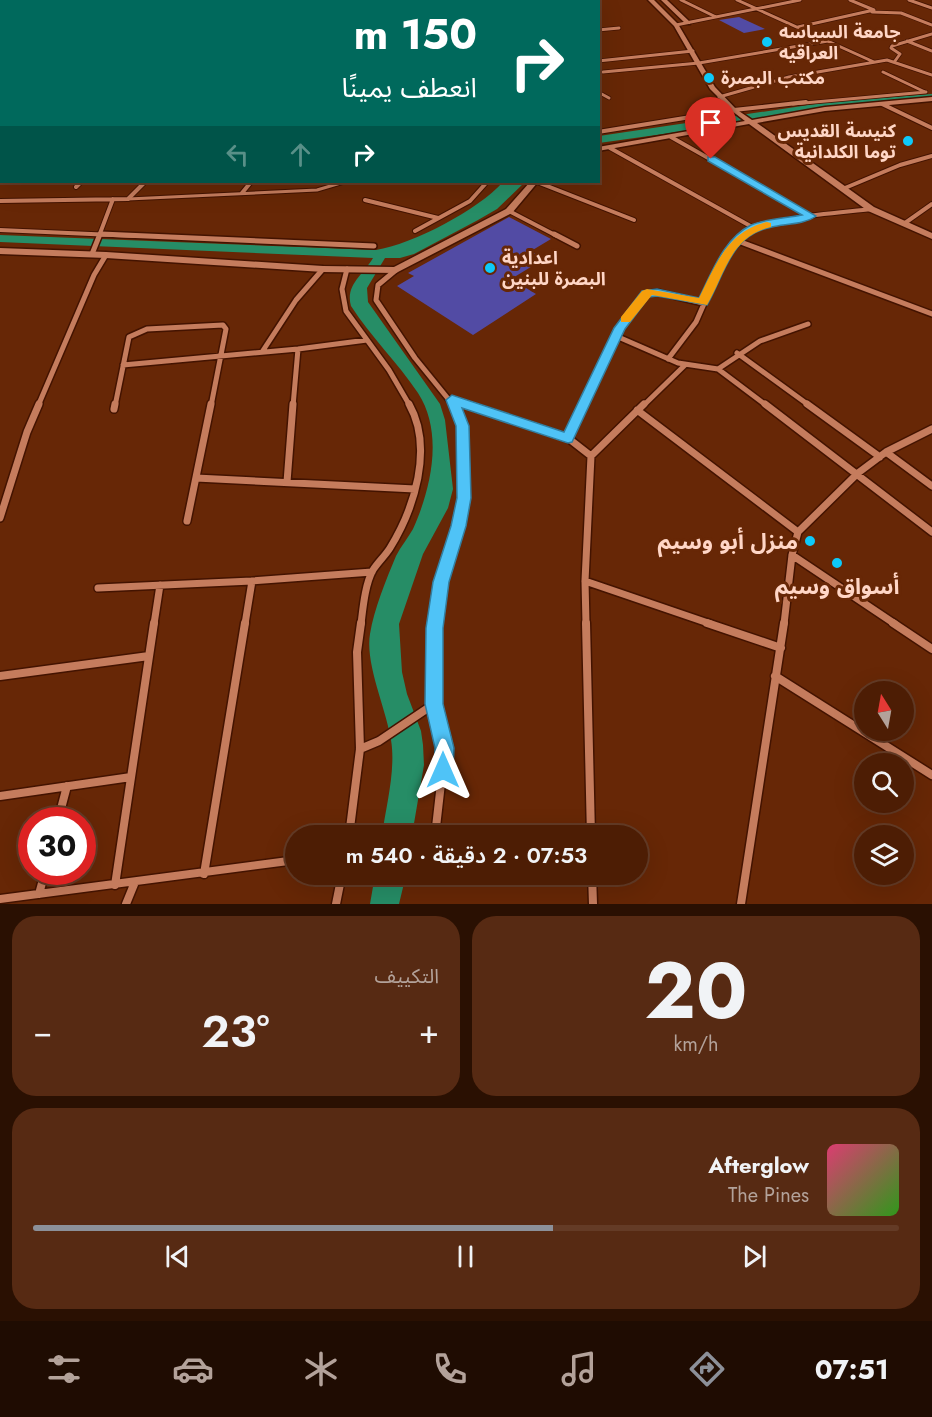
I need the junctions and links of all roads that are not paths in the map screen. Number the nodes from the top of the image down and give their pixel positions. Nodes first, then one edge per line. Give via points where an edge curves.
1 (651, 0) edge
2 (664, 0) edge
3 (681, 0) edge
4 (737, 0) edge
5 (798, 0) edge
6 (850, 0) edge
7 (909, 0) edge
8 (932, 8) edge
9 (757, 9) junction
10 (871, 12) junction
11 (716, 17) junction
12 (688, 23) junction
13 (676, 25) junction
14 (932, 25) edge
15 (798, 27) junction
16 (619, 28) dead end
17 (600, 30) edge
18 (932, 34) edge
19 (828, 41) junction
20 (907, 41) junction
21 (693, 51) junction
22 (932, 51) edge
23 (895, 61) junction
24 (600, 62) edge
25 (875, 62) junction
26 (699, 63) junction
27 (603, 72) dead end
28 (884, 72) dead end
29 (932, 75) edge
30 (600, 93) edge
31 (719, 97) junction
32 (609, 98) dead end
33 (932, 99) edge
34 (882, 104) junction
35 (735, 111) junction
36 (750, 123) junction
37 (932, 129) edge
38 (600, 132) edge
39 (671, 136) junction
40 (610, 148) junction
41 (600, 149) edge
42 (932, 156) edge
43 (80, 183) edge
44 (144, 183) edge
45 (250, 183) edge
46 (340, 183) edge
47 (486, 183) edge
48 (534, 183) edge
49 (538, 183) edge
50 (76, 187) dead end
51 (845, 188) junction
52 (242, 193) junction
53 (113, 199) junction
54 (128, 199) junction
55 (364, 200) dead end
56 (0, 201) edge
57 (932, 204) edge
58 (871, 209) junction
59 (509, 211) junction
60 (811, 216) junction
61 (439, 219) junction
62 (634, 219) dead end
63 (905, 223) junction
64 (754, 228) junction
65 (0, 230) edge
66 (415, 231) dead end
67 (101, 235) junction
68 (932, 236) edge
69 (738, 241) junction
70 (374, 246) dead end
71 (577, 246) dead end
72 (0, 251) edge
73 (93, 252) junction
74 (106, 255) junction
75 (323, 269) junction
76 (347, 269) junction
77 (396, 270) junction
78 (703, 303) junction
79 (932, 314) edge
80 (808, 324) dead end
81 (616, 336) junction
82 (367, 340) junction
83 (298, 350) junction
84 (262, 352) junction
85 (737, 353) junction
86 (221, 356) junction
87 (668, 359) junction
88 (123, 365) junction
89 (684, 366) junction
90 (718, 369) junction
91 (452, 400) junction
92 (114, 410) dead end
93 (637, 410) junction
94 (932, 429) edge
95 (568, 438) junction
96 (886, 452) junction
97 (591, 456) junction
98 (880, 457) junction
99 (858, 473) junction
100 (196, 478) junction
101 (287, 482) junction
102 (932, 486) edge
103 (415, 489) junction
104 (0, 518) edge
105 (187, 520) dead end
106 (798, 532) junction
107 (932, 532) edge
108 (792, 555) junction
109 (372, 572) junction
110 (252, 581) junction
111 (585, 581) junction
112 (160, 585) junction
113 (98, 588) dead end
114 (781, 648) junction
115 (932, 649) edge
116 (149, 656) junction
117 (0, 676) edge
118 (776, 676) junction
119 (434, 704) junction
120 (360, 749) junction
121 (932, 776) edge
122 (131, 777) junction
123 (67, 786) junction
124 (0, 796) edge
125 (61, 807) edge
126 (350, 825) edge
127 (436, 825) edge
128 (591, 825) edge
129 (285, 862) edge
130 (204, 873) junction
131 (135, 882) junction
132 (41, 885) edge
133 (115, 885) junction
134 (340, 885) edge
135 (592, 885) edge
136 (39, 894) junction
137 (0, 899) edge
138 (126, 904) edge
139 (336, 904) edge
140 (593, 904) edge
141 (741, 904) edge

1 - 13 street
2 - 12 street
3 - 11 street
4 - 9 street
5 - 9 street
6 - 10 street via 870,7 874,10
7 - 8 street
9 - 11 street
9 - 15 street
10 - 14 street via 901,13
10 - 15 street
11 - 12 street
12 - 13 street
13 - 21 street
15 - 19 street
16 - 17 street
18 - 20 street
19 - 25 street
19 - 26 street
20 - 22 street
20 - 23 street via 892,46 900,54
21 - 24 street
21 - 26 street
23 - 25 street
23 - 29 street
25 - 31 street via 789,77
26 - 27 street
26 - 31 street
28 - 35 street via 926,92
30 - 32 street
31 - 35 street
33 - 34 street
34 - 36 street
34 - 37 street
35 - 36 street
35 - 38 street
36 - 39 street
36 - 51 street
39 - 40 street
39 - 60 street
40 - 41 street
40 - 64 street
42 - 51 street
43 - 50 street
44 - 54 street
45 - 52 street
46 - 52 lane via 317,189
47 - 61 street via 470,201
48 - 59 street
49 - 62 street
51 - 58 street
52 - 54 lane
53 - 54 street
53 - 56 street
53 - 67 street
55 - 61 street
57 - 63 street
58 - 60 street
58 - 63 street
59 - 71 street
59 - 77 street
60 - 64 street
61 - 66 street
63 - 68 street
64 - 69 street
65 - 67 street
67 - 70 street
67 - 73 street
69 - 78 street via 725,256
69 - 79 street
72 - 73 street
73 - 74 street
74 - 75 street
74 - 104 street via 27,432
75 - 76 street
75 - 84 street via 296,300
76 - 77 street
76 - 82 street via 343,300
77 - 91 street via 378,285 378,306
78 - 81 street via 651,291
78 - 87 street via 696,322
80 - 85 street via 779,331
81 - 87 street
81 - 95 street
82 - 83 street
82 - 103 street via 400,387 419,430 420,470
83 - 84 street
83 - 101 street
84 - 86 street
85 - 90 street
85 - 98 street
86 - 88 street
86 - 88 street via 226,329 223,325 147,329 129,337
86 - 100 street
87 - 89 street
88 - 92 street
89 - 90 street
89 - 93 street
90 - 99 street
91 - 95 street
91 - 119 street via 463,426 464,498 441,582 435,628
93 - 97 street
93 - 106 street
94 - 96 street
95 - 97 street
96 - 98 street
96 - 102 street
97 - 111 street
98 - 99 street
99 - 106 street
99 - 107 street
100 - 101 street
100 - 105 street
101 - 103 street
103 - 109 street via 390,548
106 - 108 street
108 - 114 street
108 - 115 street
109 - 110 street
109 - 120 street via 357,652
110 - 112 street
110 - 130 street
111 - 114 street
111 - 128 street
112 - 113 street
112 - 116 street
114 - 118 street
116 - 117 street
116 - 122 street
118 - 121 street
118 - 141 street
119 - 120 street via 380,741
119 - 127 street via 445,748
120 - 126 street
122 - 123 street
122 - 133 street
123 - 124 street
123 - 125 street
129 - 130 street
130 - 131 street
131 - 133 street
131 - 138 street
132 - 136 street
133 - 136 street
134 - 139 street
135 - 140 street
136 - 137 street

